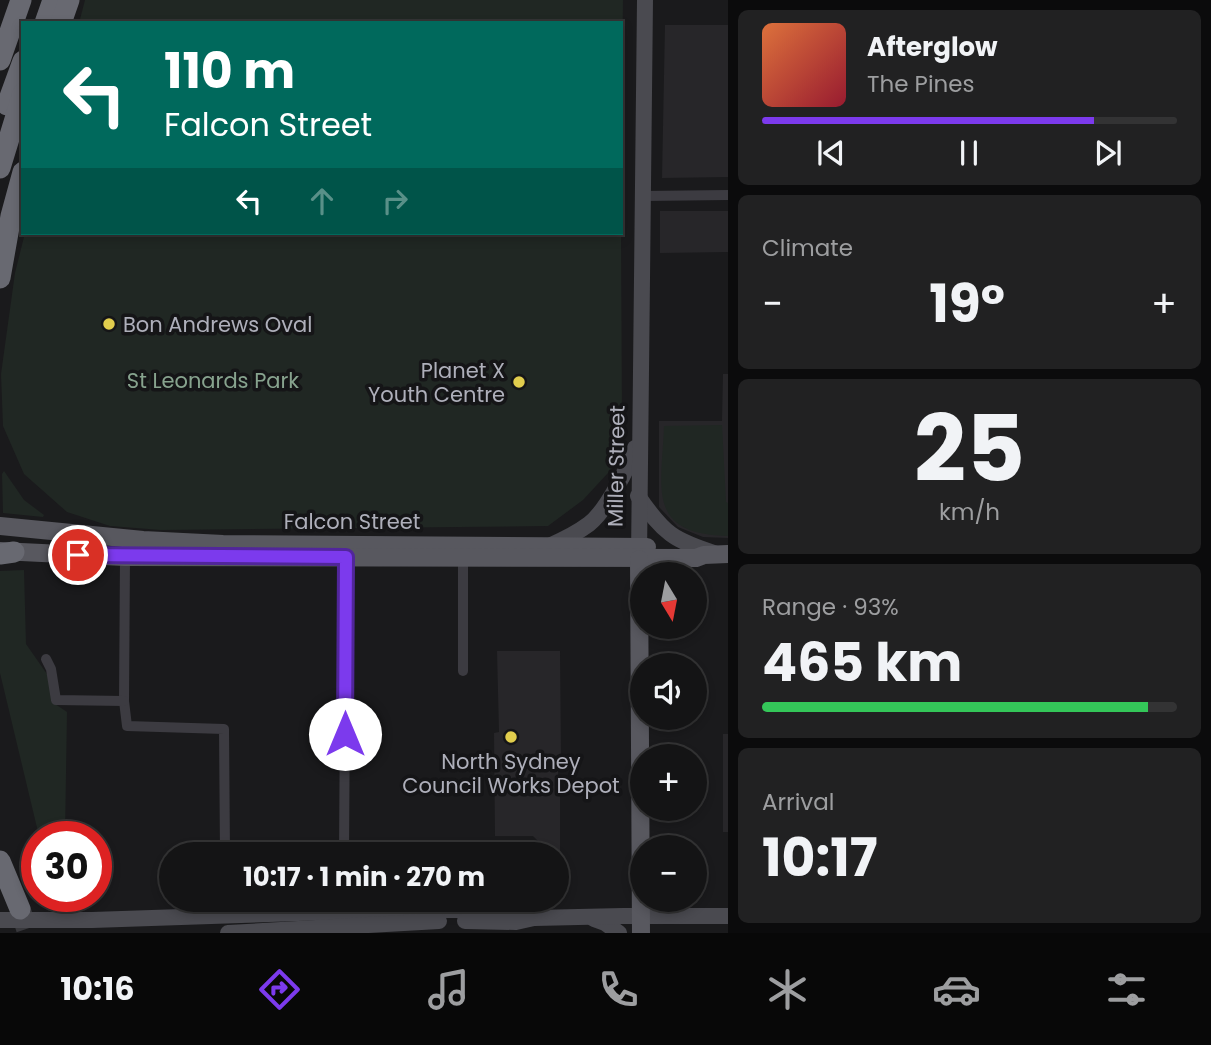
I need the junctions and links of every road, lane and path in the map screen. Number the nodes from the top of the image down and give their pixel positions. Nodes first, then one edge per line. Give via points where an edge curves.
1 (9, 0) edge
2 (21, 0) edge
3 (31, 0) edge
4 (53, 0) edge
5 (69, 0) edge
6 (645, 0) edge
7 (24, 21) edge
8 (47, 21) edge
9 (62, 21) edge
10 (0, 23) edge
11 (21, 29) edge
12 (10, 61) edge
13 (0, 81) edge
14 (0, 95) edge
15 (21, 100) edge
16 (0, 126) edge
17 (21, 143) edge
18 (0, 168) edge
19 (21, 179) edge
20 (728, 195) edge
21 (643, 196) junction
22 (0, 204) edge
23 (0, 278) edge
24 (639, 435) junction
25 (638, 496) junction
26 (0, 526) edge
27 (547, 547) junction
28 (5, 552) edge
29 (638, 553) junction
30 (716, 554) edge
31 (125, 557) junction
32 (346, 557) junction
33 (463, 558) junction
34 (46, 659) dead end
35 (463, 671) dead end
36 (124, 701) junction
37 (225, 842) edge
38 (344, 842) edge
39 (0, 860) edge
40 (20, 909) tunnel mouth
41 (342, 913) edge
42 (728, 916) edge
43 (587, 917) junction
44 (0, 920) edge
45 (387, 922) edge
46 (227, 925) edge
47 (640, 925) edge
48 (618, 933) edge

1 - 10 highway
2 - 12 highway
3 - 7 highway
4 - 8 highway
5 - 9 highway
6 - 21 main road, Miller Street
11 - 12 highway
12 - 13 highway
12 - 14 highway
12 - 16 highway
15 - 18 highway
17 - 22 highway
19 - 23 highway
20 - 21 street
21 - 24 main road, Miller Street
24 - 25 main road, Miller Street
24 - 27 main road via 623,475 594,519
25 - 29 main road, Miller Street
25 - 30 main road via 659,526 675,538
26 - 27 main road, Falcon Street via 223,544
27 - 29 main road, Falcon Street
28 - 31 main road, Falcon Street
29 - 30 main road, Falcon Street via 696,558
29 - 33 main road, Falcon Street
29 - 47 main road, Miller Street
31 - 32 main road, Falcon Street
31 - 36 street
32 - 33 main road, Falcon Street
32 - 38 street
33 - 35 street
34 - 36 street via 56,700
36 - 37 street via 127,726 224,729
39 - 40 highway
41 - 45 main road
41 - 46 main road
42 - 47 main road
43 - 45 main road via 534,918 491,910
43 - 47 main road
43 - 48 main road
44 - 46 main road

